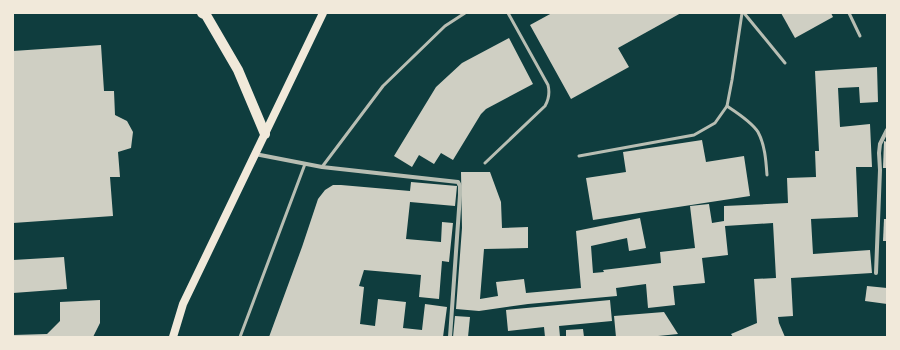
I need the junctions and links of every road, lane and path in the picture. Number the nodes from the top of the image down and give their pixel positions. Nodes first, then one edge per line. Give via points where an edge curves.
1 (202, 13) edge
2 (323, 13) edge
3 (466, 13) edge
4 (508, 13) edge
5 (743, 13) edge
6 (848, 13) edge
7 (860, 36) dead end
8 (785, 62) dead end
9 (726, 106) junction
10 (887, 130) edge
11 (265, 134) junction
12 (255, 154) junction
13 (579, 156) dead end
14 (485, 163) dead end
15 (305, 164) junction
16 (322, 167) junction
17 (768, 175) dead end
18 (876, 273) dead end
19 (173, 337) edge
20 (240, 337) edge
21 (450, 337) edge

1 - 11 main road via 206,15 238,70
2 - 11 main road
3 - 16 lane via 445,26 383,86
4 - 14 lane via 548,85 549,99 545,106
5 - 8 lane
5 - 9 lane
6 - 7 lane
9 - 13 lane via 715,123 694,135
9 - 17 lane via 743,116 758,131 764,148
10 - 18 street via 880,144 879,153
11 - 12 main road
12 - 15 street
12 - 19 main road via 183,304
15 - 16 street
15 - 20 lane
16 - 21 street via 458,182 460,195

